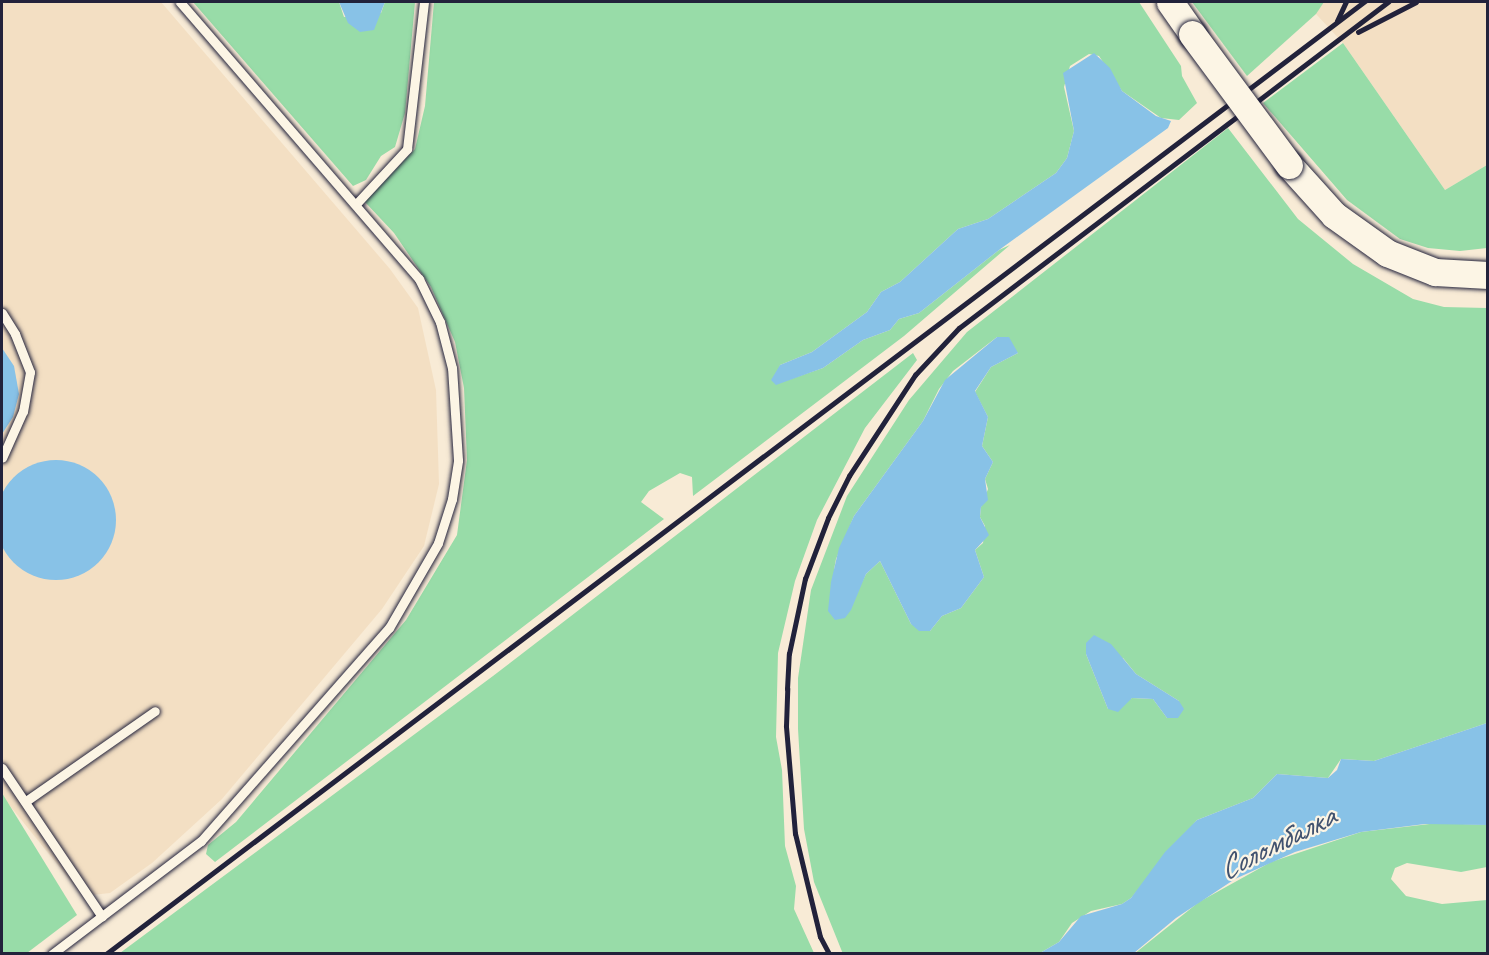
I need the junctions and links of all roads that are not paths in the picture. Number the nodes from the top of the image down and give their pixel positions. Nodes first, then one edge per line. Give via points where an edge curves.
1 (180, 2) edge
2 (424, 2) edge
3 (1170, 2) edge
4 (357, 203) junction
5 (1488, 275) edge
6 (2, 313) edge
7 (2, 458) edge
8 (156, 711) dead end
9 (2, 768) edge
10 (26, 801) junction
11 (102, 916) junction
12 (52, 954) edge

1 - 4 lane
2 - 4 lane via 407,149
3 - 5 main road, bridge via 1289,165 1334,215 1387,253 1435,272
4 - 11 lane via 419,279 440,322 452,368 458,460 452,499 438,543 389,628 230,810 167,869
6 - 7 lane via 30,372 23,411
8 - 10 lane
9 - 10 lane
10 - 11 lane
11 - 12 lane

